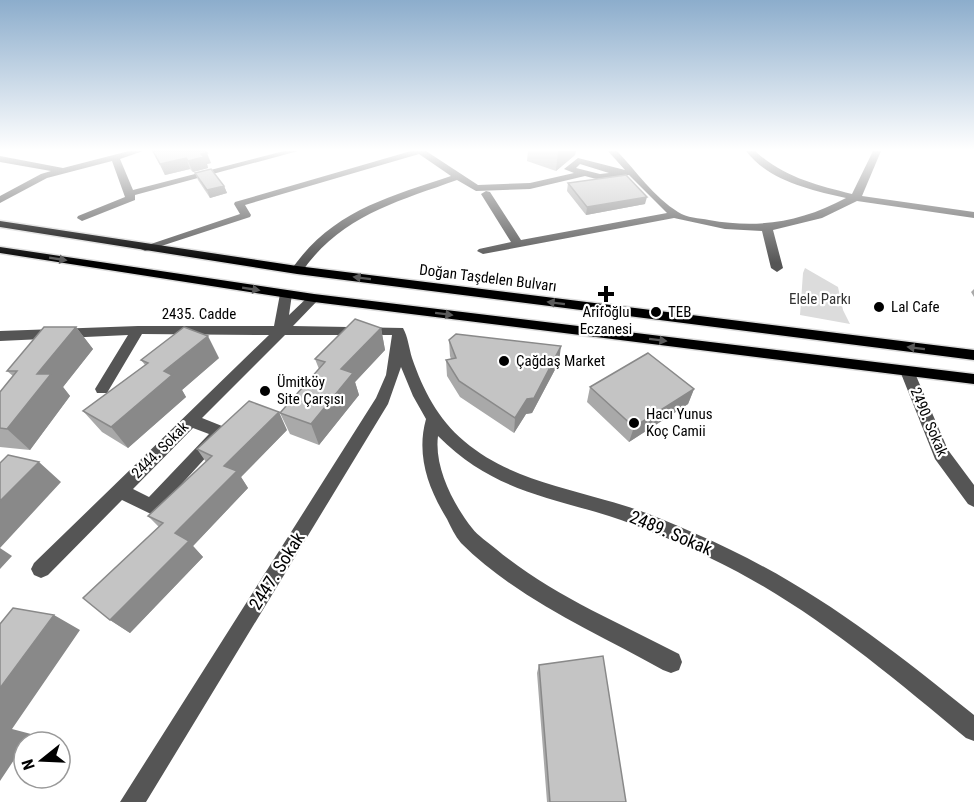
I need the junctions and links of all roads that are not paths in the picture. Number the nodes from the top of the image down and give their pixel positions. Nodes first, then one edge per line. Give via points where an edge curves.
1 (21, 188) edge
2 (128, 188) edge
3 (150, 188) edge
4 (287, 188) edge
5 (426, 188) edge
6 (477, 188) edge
7 (506, 188) edge
8 (645, 188) edge
9 (816, 188) edge
10 (860, 188) edge
11 (481, 191) junction
12 (129, 194) junction
13 (856, 197) junction
14 (0, 200) edge
15 (675, 215) junction
16 (974, 215) edge
17 (82, 218) dead end
18 (0, 224) edge
19 (767, 229) junction
20 (518, 244) junction
21 (145, 248) junction
22 (0, 250) edge
23 (483, 251) dead end
24 (777, 268) dead end
25 (297, 270) junction
26 (286, 294) junction
27 (314, 298) junction
28 (138, 330) junction
29 (280, 330) junction
30 (398, 331) junction
31 (0, 336) edge
32 (974, 355) edge
33 (907, 371) junction
34 (974, 379) edge
35 (102, 388) dead end
36 (190, 420) junction
37 (433, 420) junction
38 (119, 491) junction
39 (974, 500) edge
40 (41, 569) dead end
41 (671, 662) dead end
42 (974, 730) edge
43 (132, 802) edge

1 - 14 street
2 - 12 street
3 - 12 street
4 - 21 street via 239,204 246,215
5 - 25 street via 348,221 316,244
6 - 11 street
7 - 11 street
8 - 15 street
9 - 13 street
10 - 13 street
11 - 20 street
12 - 17 street via 131,198
13 - 16 street
13 - 19 street via 821,216
15 - 19 street via 736,228
15 - 20 street
18 - 21 main road, Doğan Taşdelen Bulvarı
19 - 24 street
20 - 23 street
21 - 25 main road, Doğan Taşdelen Bulvarı
22 -> 26 main road
25 - 26 main road
25 - 27 main road via 312,279
32 -> 25 main road, Doğan Taşdelen Bulvarı
26 - 27 main road
26 - 29 street
27 - 29 street, 2444. Sokak
27 -> 33 main road
28 - 29 street, 2435. Cadde
28 - 31 street, 2435. Cadde
28 - 35 street
29 - 30 street, 2435. Cadde
29 - 36 street, 2444. Sokak
30 - 37 street, 2489. Sokak via 414,386
30 - 43 street, 2447. Sokak via 393,375 382,400
33 - 34 main road
33 - 39 street, 2490. Sokak via 941,454
36 - 38 street, 2444. Sokak
36 - 38 street via 221,432 151,506
37 - 41 street via 429,444 433,471 466,535 501,566 548,596
37 - 42 street, 2489. Sokak via 466,450 500,473 621,512 750,568 823,610
38 - 40 street, 2444. Sokak

